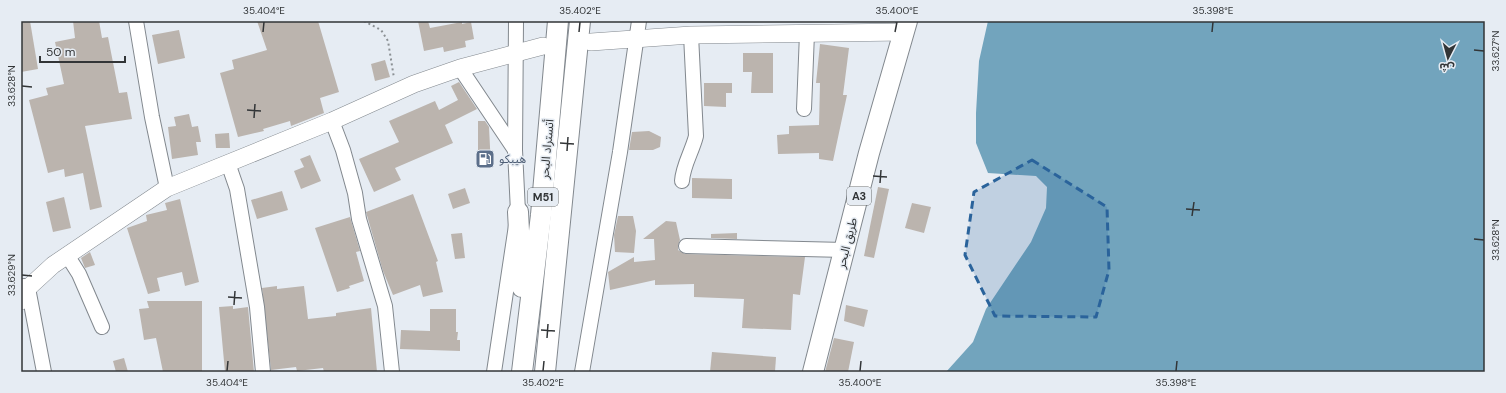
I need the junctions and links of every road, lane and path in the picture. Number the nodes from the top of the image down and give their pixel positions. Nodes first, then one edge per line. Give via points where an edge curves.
1 (136, 21) edge
2 (364, 21) edge
3 (516, 21) edge
4 (558, 21) edge
5 (580, 21) edge
6 (639, 21) edge
7 (906, 27) edge
8 (807, 33) junction
9 (691, 35) junction
10 (636, 39) junction
11 (590, 42) dead end
12 (543, 46) dead end
13 (516, 53) junction
14 (460, 68) junction
15 (398, 90) junction
16 (804, 109) dead end
17 (332, 120) junction
18 (515, 150) junction
19 (228, 163) junction
20 (682, 181) dead end
21 (167, 188) junction
22 (518, 212) junction
23 (686, 246) dead end
24 (845, 250) junction
25 (67, 255) junction
26 (23, 291) edge
27 (102, 326) dead end
28 (523, 363) edge
29 (44, 372) edge
30 (263, 372) edge
31 (392, 372) edge
32 (494, 372) edge
33 (545, 372) edge
34 (582, 372) edge
35 (813, 372) edge

1 - 21 street
2 - 15 path via 381,30 388,41
3 - 13 street
4 - 28 highway, أتستراد البحر / M51 via 541,215
5 - 33 highway, أتستراد البحر / M51
6 - 10 street
7 - 8 main road
7 - 24 highway, طريق البحر / A3 via 869,153
8 - 9 main road
8 - 16 street
9 - 10 main road
9 - 20 street via 696,136 682,172
10 - 11 main road
10 - 34 street via 620,152
12 - 13 main road
13 - 14 main road
13 - 18 street
14 - 15 main road
14 - 18 street
15 - 17 main road
17 - 19 main road
17 - 31 street via 343,150 355,192 359,219 386,306
18 - 22 street
19 - 21 main road
19 - 30 street via 237,189 257,308
21 - 25 main road
22 - 28 highway via 522,260
22 - 32 street
23 - 24 street
24 - 35 highway, طريق البحر / A3
25 - 26 main road
25 - 27 street
26 - 29 street

